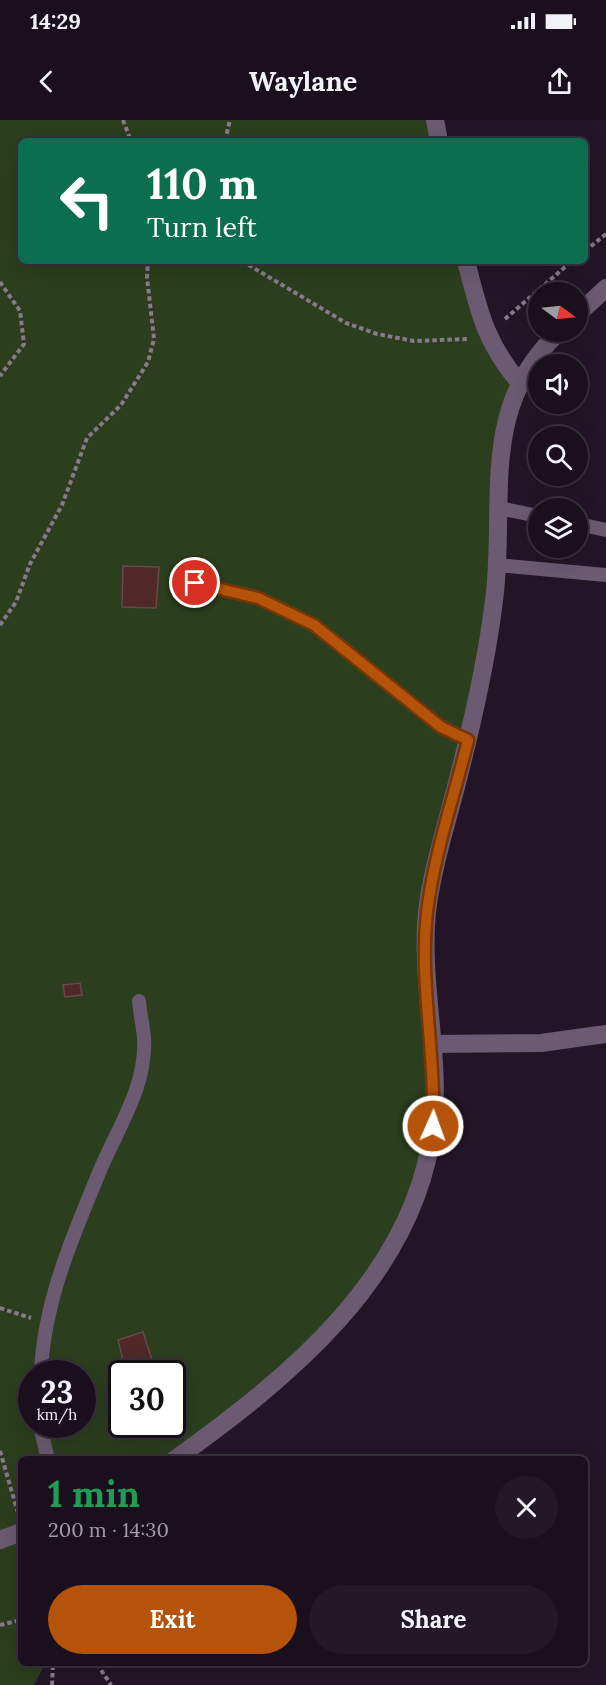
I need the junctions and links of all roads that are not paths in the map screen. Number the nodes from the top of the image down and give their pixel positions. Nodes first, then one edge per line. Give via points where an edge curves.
1 (435, 120) edge
2 (438, 138) edge
3 (467, 264) edge
4 (606, 288) edge
5 (588, 305) edge
6 (548, 342) edge
7 (519, 382) junction
8 (499, 508) junction
9 (528, 514) edge
10 (588, 526) edge
11 (606, 530) edge
12 (496, 565) junction
13 (606, 575) edge
14 (195, 583) dead end
15 (468, 740) junction
16 (139, 1001) dead end
17 (606, 1034) edge
18 (432, 1044) junction
19 (42, 1360) edge
20 (43, 1438) edge
21 (47, 1456) edge
22 (180, 1456) edge
23 (18, 1526) edge
24 (0, 1540) edge

1 - 2 street
3 - 7 street via 487,334 498,358
4 - 5 street
6 - 7 street
7 - 8 street via 508,407
8 - 9 lane
8 - 12 street
10 - 11 lane
12 - 13 lane
12 - 15 street via 495,592
14 - 15 lane via 258,598 314,625 441,727
15 - 18 street via 427,914
16 - 19 lane via 144,1052 133,1100 85,1208 47,1322
17 - 18 street via 541,1043
18 - 22 street via 433,1126 411,1210 394,1242 359,1294 295,1366
20 - 21 lane
23 - 24 street

